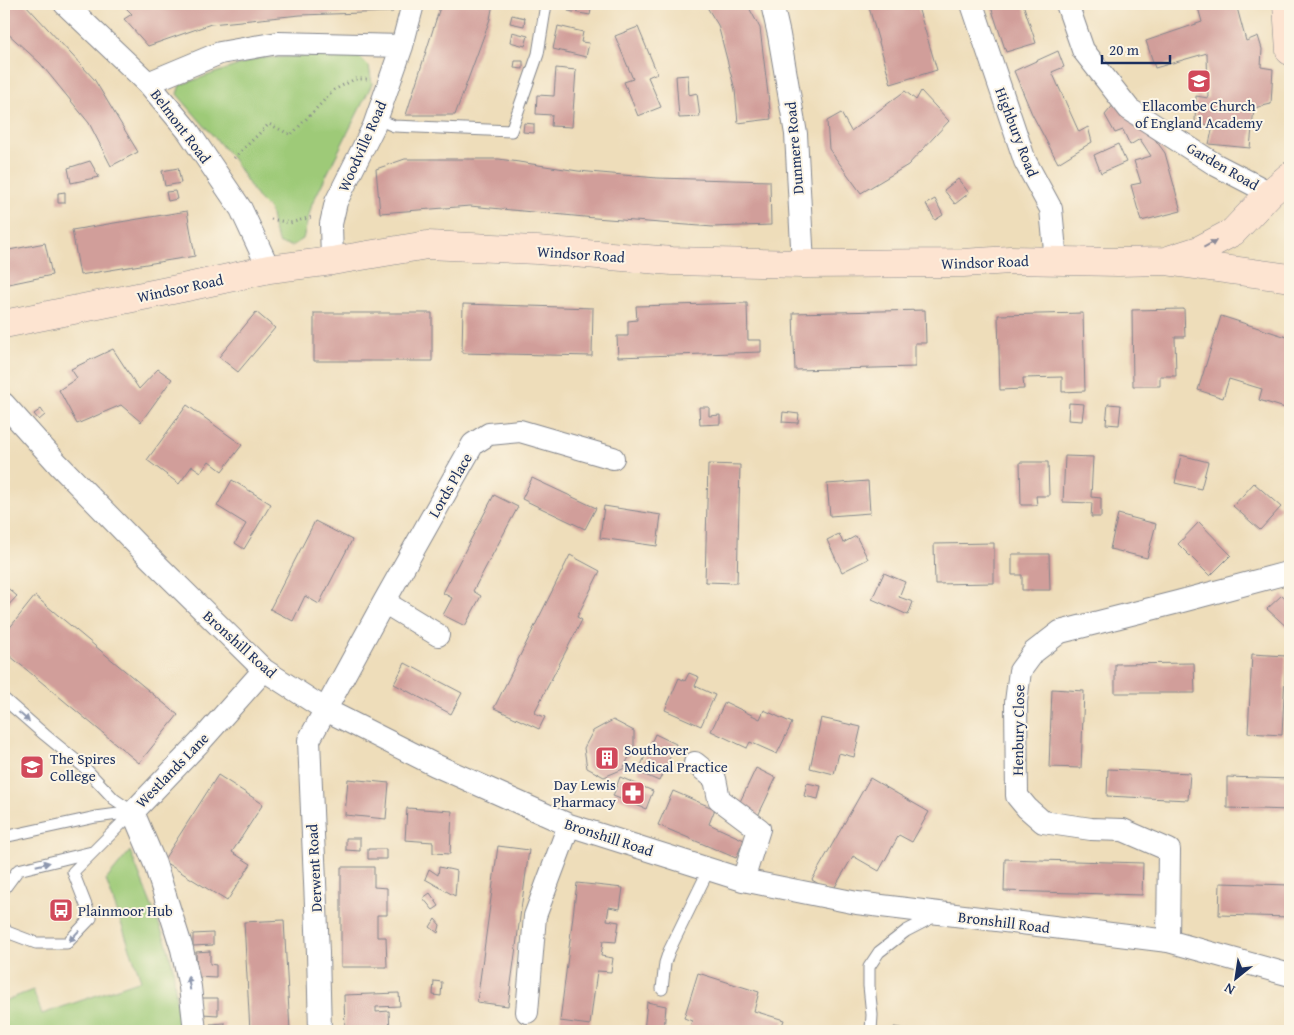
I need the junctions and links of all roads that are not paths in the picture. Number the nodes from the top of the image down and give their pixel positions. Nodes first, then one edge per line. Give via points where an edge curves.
1 (65, 4) edge
2 (413, 4) edge
3 (546, 4) edge
4 (772, 4) edge
5 (972, 4) edge
6 (1067, 4) edge
7 (1287, 4) edge
8 (402, 46) junction
9 (1290, 51) edge
10 (148, 83) junction
11 (377, 118) junction
12 (1290, 176) edge
13 (1270, 193) junction
14 (332, 261) junction
15 (1056, 261) junction
16 (1165, 261) junction
17 (803, 264) junction
18 (270, 269) junction
19 (1290, 278) edge
20 (4, 324) edge
21 (4, 404) edge
22 (613, 458) dead end
23 (1290, 576) edge
24 (384, 602) junction
25 (438, 635) dead end
26 (264, 670) junction
27 (4, 700) edge
28 (326, 710) junction
29 (695, 763) dead end
30 (132, 812) junction
31 (569, 825) junction
32 (4, 837) edge
33 (92, 852) junction
34 (709, 870) junction
35 (743, 880) junction
36 (4, 889) edge
37 (939, 914) junction
38 (4, 927) edge
39 (1168, 941) junction
40 (1290, 975) edge
41 (662, 989) dead end
42 (527, 1012) dead end
43 (195, 1031) edge
44 (320, 1031) edge
45 (871, 1031) edge

1 - 10 street, Belmont Road
2 - 8 street, Woodville Road
3 - 11 lane via 538,54 511,131 394,126
4 - 17 street, Dunmere Road via 796,134
5 - 15 street, Highbury Road via 1025,161 1050,209
6 - 13 street, Garden Road via 1083,50 1129,109 1216,165
7 - 9 street
8 - 10 street via 278,43 220,53
8 - 11 street, Woodville Road
10 - 18 street, Belmont Road via 188,131 241,209
11 - 14 street, Woodville Road via 336,202 331,224
12 - 13 street, Windsor Road
16 -> 13 street, Windsor Road via 1199,250 1233,232
14 - 17 street, Windsor Road via 427,246 537,250 672,261
14 - 18 street, Windsor Road
15 - 16 street, Windsor Road
15 - 17 street, Windsor Road
16 - 19 street, Windsor Road
18 - 20 street, Windsor Road
21 - 26 street, Bronshill Road via 58,464
22 - 24 street, Lords Place via 520,431 489,434 473,444
23 - 39 street, Henbury Close via 1287,573 1060,632 1034,652 1020,671 1016,702 1017,796 1043,822 1123,830 1168,850
24 - 25 street
24 - 28 street, Lords Place
26 - 28 street, Bronshill Road
26 - 30 street, Westlands Lane
27 -> 30 lane
28 - 31 street, Bronshill Road
28 - 44 street, Derwent Road via 309,740
29 - 35 street via 715,779 719,799 760,829
30 - 32 lane
30 - 33 lane
43 -> 30 street, Westlands Lane via 182,950 155,864
31 - 34 street, Bronshill Road
31 - 42 street via 535,916
36 -> 33 lane via 18,870
33 -> 38 lane via 73,872 91,918 67,943 36,943 7,932
34 - 35 street, Bronshill Road
34 - 41 lane via 669,951
35 - 37 street, Bronshill Road via 857,903
37 - 39 street, Bronshill Road
37 - 45 lane via 906,931 879,952 869,967
39 - 40 street, Bronshill Road

